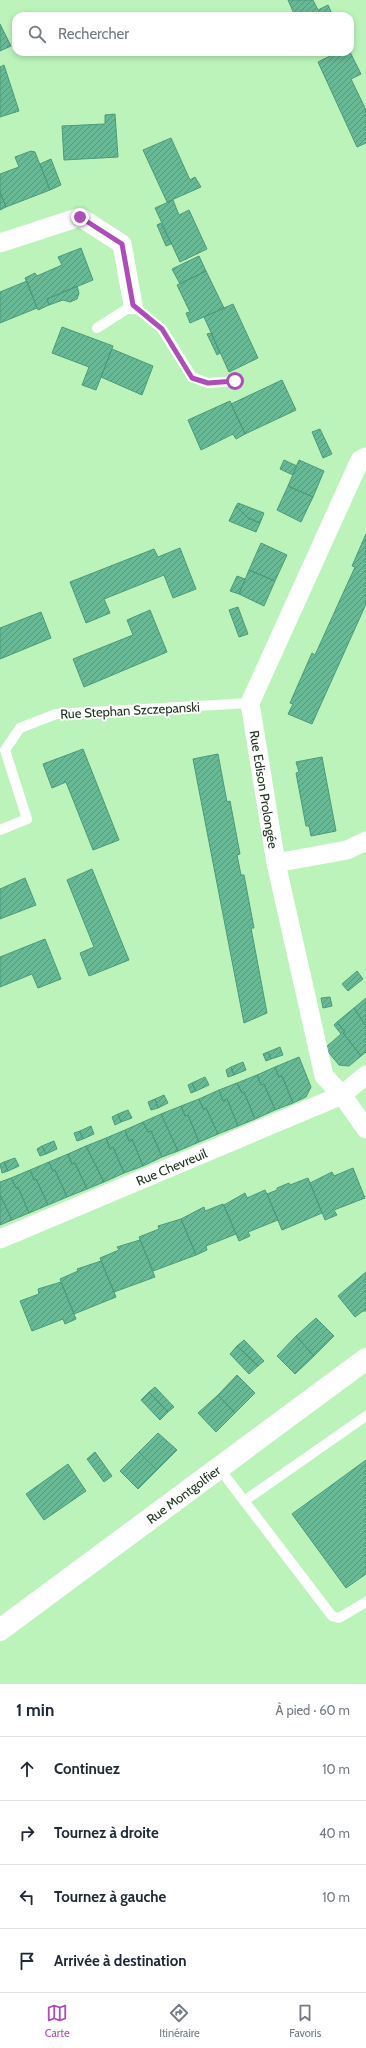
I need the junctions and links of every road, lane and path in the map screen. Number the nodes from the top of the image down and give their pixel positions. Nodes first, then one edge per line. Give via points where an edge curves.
1 (0, 243) edge
2 (133, 305) junction
3 (97, 328) dead end
4 (235, 381) dead end
5 (366, 458) edge
6 (250, 703) junction
7 (0, 830) edge
8 (366, 841) edge
9 (276, 863) junction
10 (366, 1075) edge
11 (342, 1095) junction
12 (366, 1129) edge
13 (0, 1239) edge
14 (366, 1359) edge
15 (366, 1416) edge
16 (219, 1468) junction
17 (244, 1501) junction
18 (366, 1602) edge
19 (0, 1630) edge

1 - 2 street via 80,217 122,244
2 - 3 lane
2 - 4 lane via 162,329 192,378 208,383
5 - 6 street via 360,460
6 - 7 lane, Rue Stephan Szczepanski via 56,714 20,728 5,750 27,819
6 - 9 street, Rue Edison Prolongée
8 - 9 street via 347,850
9 - 11 street, Rue Edison Prolongée via 324,1076
10 - 11 street, Rue Chevreuil
11 - 12 street, Rue Edison Prolongée
11 - 13 street, Rue Chevreuil
14 - 16 street, Rue Montgolfier
15 - 17 lane
16 - 17 lane
16 - 19 street, Rue Montgolfier
17 - 18 lane via 332,1616 339,1618

